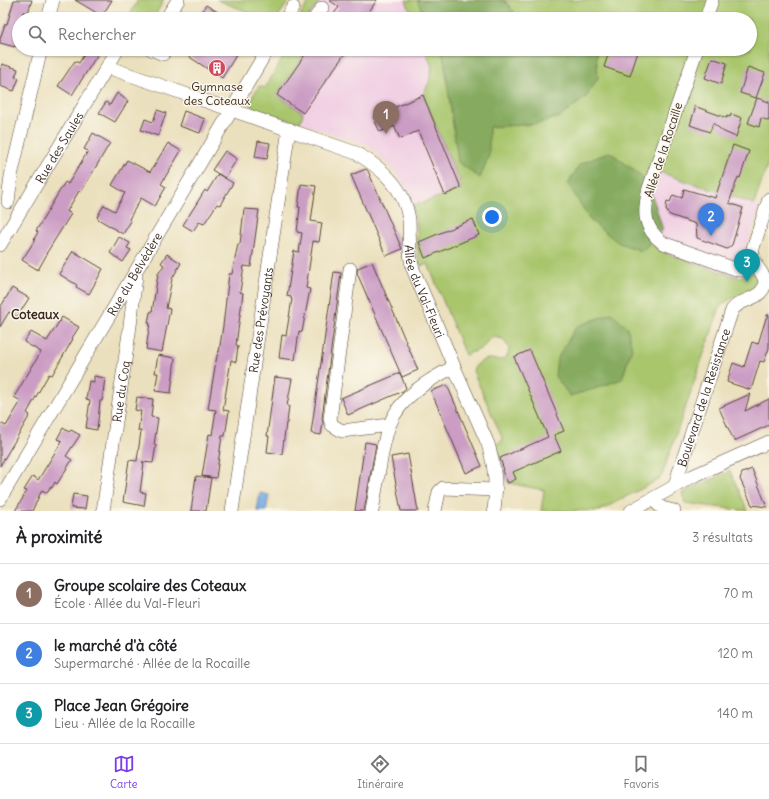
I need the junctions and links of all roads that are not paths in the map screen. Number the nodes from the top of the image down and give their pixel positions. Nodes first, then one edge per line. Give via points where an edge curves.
1 (53, 0) edge
2 (178, 0) edge
3 (712, 0) edge
4 (322, 8) dead end
5 (50, 12) edge
6 (170, 12) edge
7 (319, 12) edge
8 (708, 12) edge
9 (39, 56) edge
10 (114, 56) edge
11 (264, 56) edge
12 (695, 56) edge
13 (107, 67) junction
14 (232, 109) junction
15 (289, 128) junction
16 (11, 176) junction
17 (0, 188) edge
18 (769, 199) edge
19 (4, 201) edge
20 (20, 211) junction
21 (0, 245) edge
22 (762, 267) edge
23 (350, 269) dead end
24 (136, 271) junction
25 (765, 293) edge
26 (454, 367) junction
27 (389, 425) junction
28 (769, 442) edge
29 (675, 485) junction
30 (496, 490) junction
31 (0, 499) edge
32 (652, 499) junction
33 (103, 511) edge
34 (232, 511) edge
35 (372, 511) edge
36 (435, 511) edge
37 (494, 511) edge
38 (631, 511) edge
39 (674, 511) edge

1 - 5 street
2 - 6 street
3 - 8 street
4 - 7 street
9 - 16 street
10 - 13 street, Rue des Saules
11 - 14 street, Rue du Belvédère
12 - 22 street, Allée de la Rocaille via 650,188 645,208 647,222 654,236 663,244 738,270 746,270 753,264
13 - 14 street, Allée du Val-Fleuri
13 - 20 street, Rue des Saules
14 - 15 street, Allée du Val-Fleuri
14 - 24 street, Rue du Belvédère
15 - 26 street, Allée du Val-Fleuri via 356,152 378,166 396,186 409,220 410,259 413,269
15 - 34 street, Rue des Prévoyants
16 - 17 street
16 - 19 street
18 - 22 street via 753,248 753,259
19 - 20 street
20 - 21 street, Rue des Saules
22 - 25 street via 766,282
23 - 27 street via 330,420 332,425 342,431
24 - 31 street, Rue du Belvédère
24 - 33 street, Rue du Coq
25 - 29 street, Boulevard de la Résistance via 737,304 732,310
26 - 27 street via 430,379 415,392 405,401
26 - 30 street, Allée du Val-Fleuri via 488,444
27 - 35 street
28 - 29 street
29 - 32 street
30 - 36 street via 443,488 439,492
30 - 37 street, Allée du Val-Fleuri
32 - 38 street
32 - 39 street via 662,508

